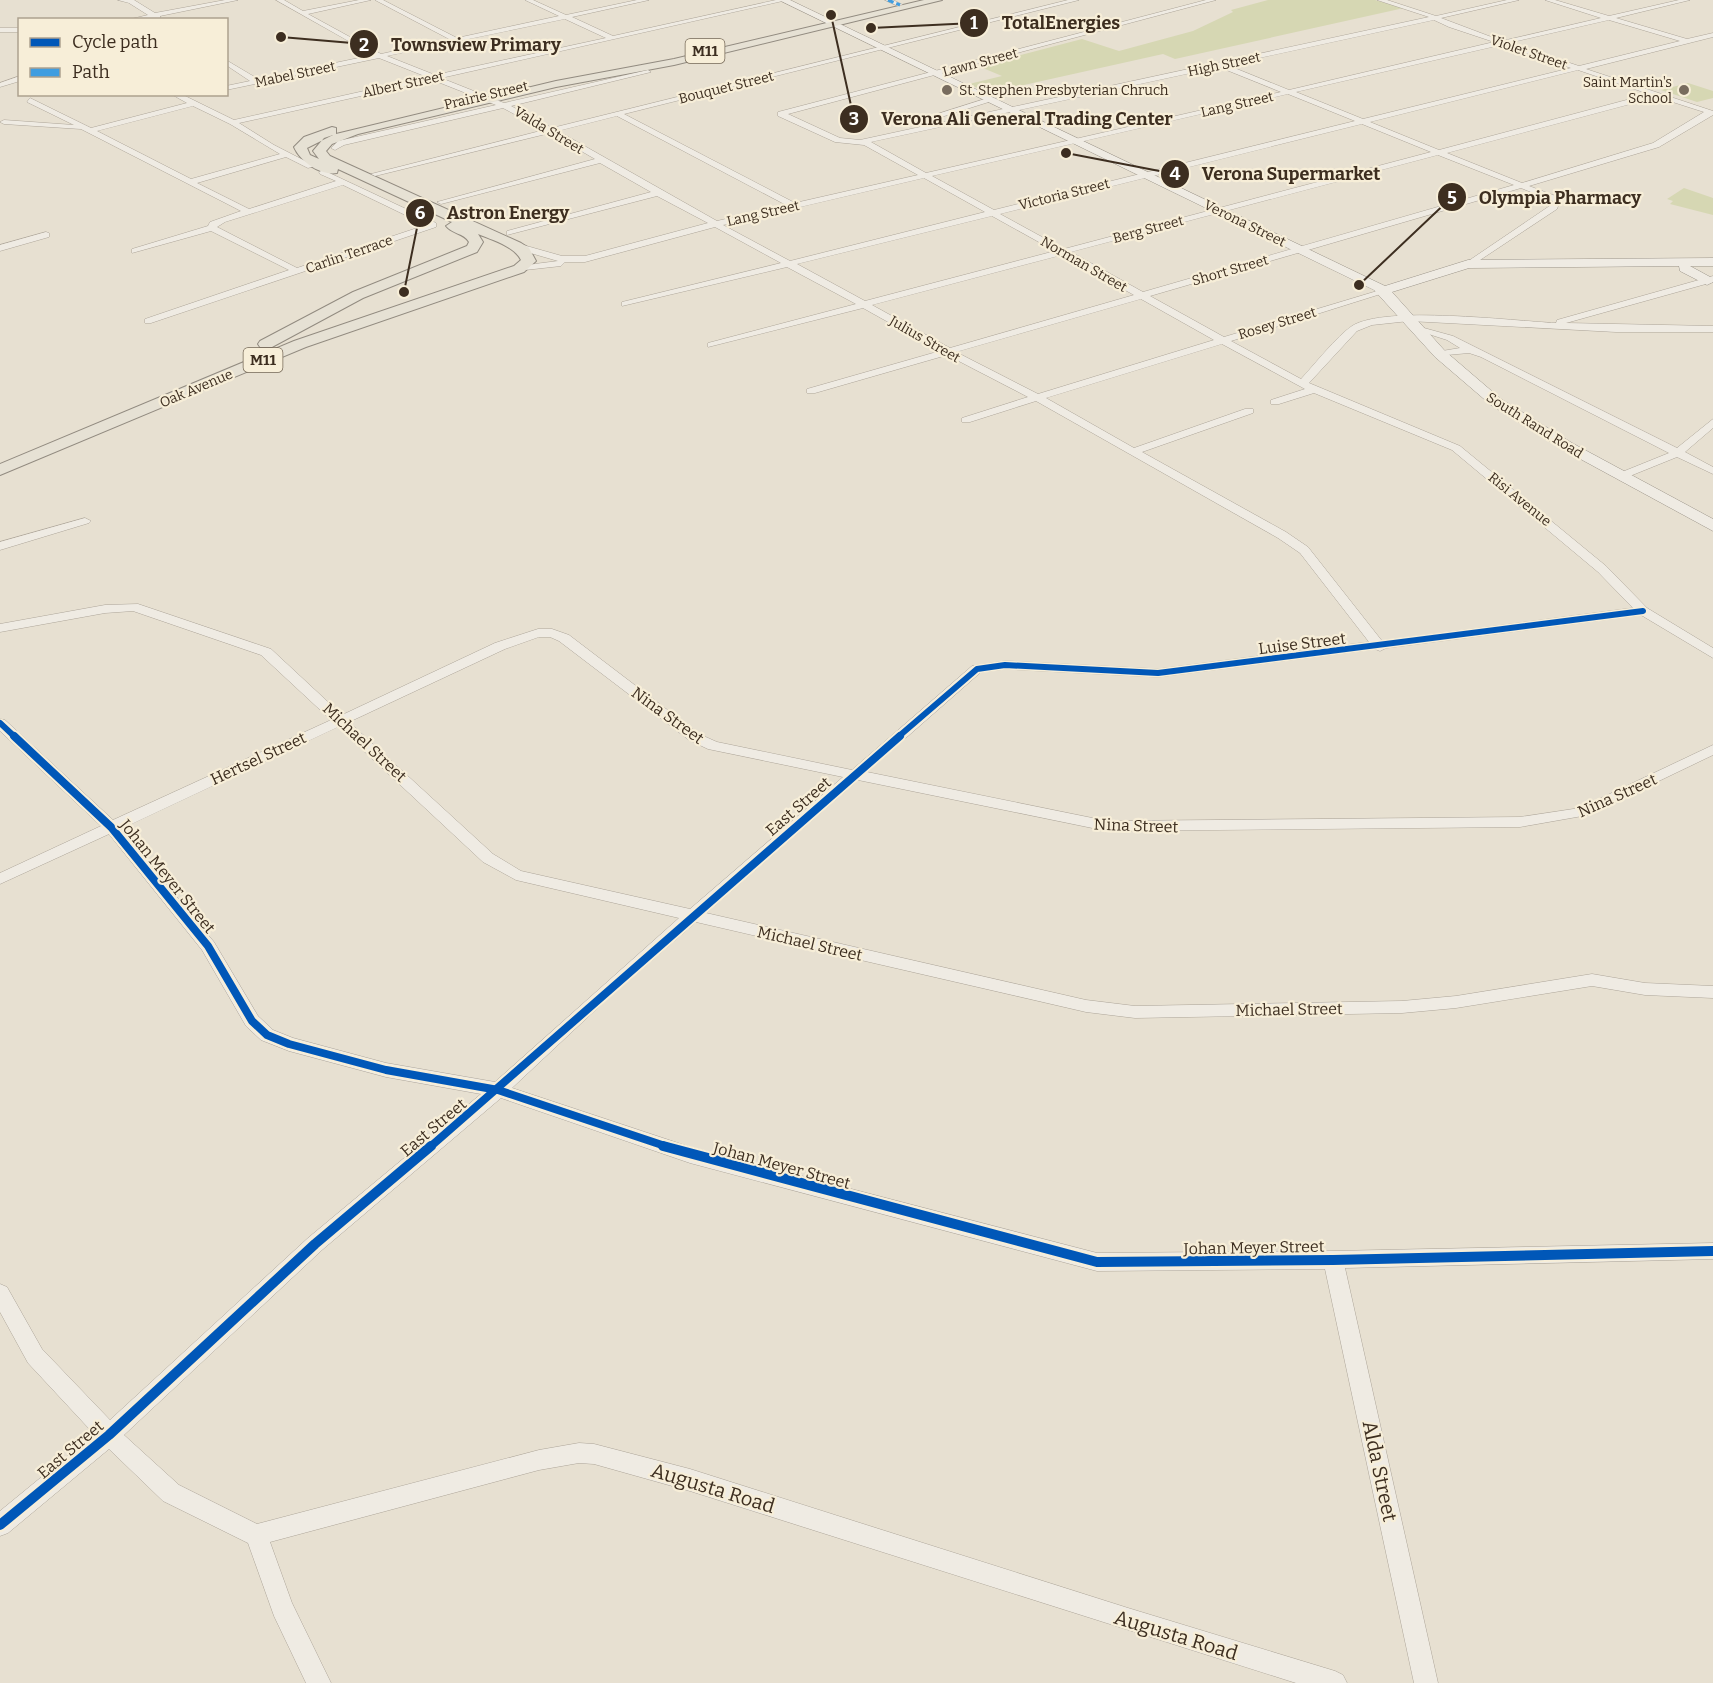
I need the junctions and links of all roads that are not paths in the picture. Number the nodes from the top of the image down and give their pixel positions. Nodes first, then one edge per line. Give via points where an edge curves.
1 (121, 0) edge
2 (236, 0) edge
3 (279, 0) edge
4 (368, 0) edge
5 (378, 0) edge
6 (528, 0) edge
7 (646, 0) edge
8 (783, 0) edge
9 (888, 0) edge
10 (926, 0) edge
11 (937, 0) edge
12 (1076, 0) edge
13 (1212, 0) edge
14 (1380, 0) edge
15 (1416, 0) edge
16 (1516, 0) edge
17 (1548, 0) edge
18 (1688, 0) edge
19 (1395, 4) junction
20 (900, 5) junction
21 (1422, 12) junction
22 (302, 13) junction
23 (1456, 14) junction
24 (156, 17) edge
25 (566, 17) junction
26 (1610, 18) junction
27 (1435, 19) junction
28 (830, 23) junction
29 (0, 30) edge
30 (18, 30) edge
31 (1713, 35) edge
32 (612, 38) junction
33 (456, 40) junction
34 (1687, 41) junction
35 (1500, 42) junction
36 (882, 48) junction
37 (380, 56) junction
38 (228, 63) edge
39 (1221, 65) junction
40 (1576, 68) junction
41 (648, 72) dead end
42 (935, 74) junction
43 (436, 77) junction
44 (18, 79) edge
45 (257, 82) junction
46 (0, 85) edge
47 (228, 88) edge
48 (1289, 91) junction
49 (1655, 95) junction
50 (178, 96) edge
51 (487, 97) junction
52 (30, 100) dead end
53 (991, 100) junction
54 (194, 104) junction
55 (506, 105) junction
56 (1011, 110) junction
57 (1711, 112) edge
58 (618, 114) junction
59 (1363, 121) junction
60 (4, 122) dead end
61 (233, 122) junction
62 (86, 129) junction
63 (552, 130) junction
64 (879, 138) junction
65 (1075, 141) junction
66 (864, 143) junction
67 (334, 148) dead end
68 (1439, 152) junction
69 (286, 155) junction
70 (601, 160) junction
71 (311, 166) dead end
72 (322, 172) dead end
73 (375, 174) dead end
74 (1145, 174) junction
75 (926, 176) junction
76 (191, 182) junction
77 (343, 182) junction
78 (1524, 184) junction
79 (658, 193) junction
80 (441, 202) dead end
81 (794, 206) junction
82 (1219, 210) junction
83 (249, 212) junction
84 (992, 212) junction
85 (716, 224) junction
86 (212, 228) junction
87 (46, 235) dead end
88 (512, 241) junction
89 (0, 248) edge
90 (1301, 249) junction
91 (135, 251) dead end
92 (1063, 252) junction
93 (585, 259) junction
94 (1713, 262) edge
95 (789, 263) junction
96 (1468, 264) junction
97 (1631, 264) junction
98 (433, 265) junction
99 (524, 265) junction
100 (297, 272) junction
101 (1710, 276) edge
102 (1384, 290) junction
103 (1140, 296) junction
104 (625, 304) dead end
105 (863, 305) junction
106 (1586, 315) junction
107 (148, 321) dead end
108 (1412, 323) junction
109 (1544, 326) junction
110 (1596, 328) junction
111 (1713, 329) edge
112 (1222, 340) junction
113 (711, 345) dead end
114 (1470, 350) junction
115 (948, 351) junction
116 (1440, 354) junction
117 (1308, 386) junction
118 (811, 391) dead end
119 (1038, 398) junction
120 (1275, 402) dead end
121 (1249, 411) dead end
122 (966, 420) dead end
123 (1713, 422) edge
124 (1135, 451) junction
125 (1678, 453) junction
126 (0, 461) edge
127 (0, 470) edge
128 (1713, 471) edge
129 (1621, 476) junction
130 (85, 521) dead end
131 (1713, 526) edge
132 (0, 546) edge
133 (1643, 611) junction
134 (0, 628) edge
135 (552, 633) joint
136 (1380, 647) junction
137 (1713, 654) edge
138 (965, 678) joint
139 (341, 720) junction
140 (0, 723) edge
141 (1713, 749) edge
142 (854, 776) junction
143 (111, 826) junction
144 (0, 879) edge
145 (693, 916) junction
146 (1713, 992) edge
147 (498, 1090) junction
148 (1713, 1251) edge
149 (1333, 1260) junction
150 (0, 1293) edge
151 (109, 1435) junction
152 (0, 1525) edge
153 (256, 1535) junction
154 (319, 1683) edge
155 (1335, 1683) edge
156 (1426, 1683) edge

1 - 24 street
2 - 24 street
3 - 22 street, Valda Street
4 - 22 street
5 - 33 street
6 - 25 street
7 - 25 street, Mabel Street
8 - 28 main road, Verona Street
8 - 32 street, Albert Street
9 - 20 street
10 - 20 main road, Prairie Street / M11
11 - 28 main road, Prairie Street / M11
12 - 36 street, Bouquet Street
13 - 42 street, Lawn Street
14 - 19 street, Violet Street
15 - 19 street
16 - 23 street, High Street
17 - 26 street
18 - 26 street, Lang Street
19 - 21 street, Violet Street
20 - 28 main road, Prairie Street / M11
21 - 23 street
21 - 27 street, Violet Street
22 - 37 street, Valda Street
23 - 27 street, High Street
25 - 32 street
25 - 33 street, Mabel Street
26 - 34 street
26 - 35 street, Lang Street
27 - 35 street, Violet Street
27 - 39 street, High Street
28 - 36 main road, Verona Street
28 - 51 main road, Prairie Street / M11 via 674,62
29 - 30 street
31 - 34 street, Victoria Street
32 - 43 street, Albert Street
33 - 37 street, Mabel Street
34 - 40 street, Victoria Street
35 - 40 street, Violet Street
35 - 48 street, Lang Street
36 - 42 main road, Verona Street
36 - 58 street, Bouquet Street
37 - 43 street, Valda Street
37 - 45 street, Mabel Street
38 - 45 street
39 - 48 street
39 - 56 street, High Street
40 - 49 street, Violet Street
40 - 59 street, Victoria Street
41 - 55 street
42 - 53 main road, Verona Street
42 - 66 street, Lawn Street via 782,114 835,139
43 - 51 street, Valda Street
43 - 61 street, Albert Street
44 - 46 street
45 - 47 street, Mabel Street
48 - 59 street
48 - 65 street, Lang Street
49 - 57 street, Violet Street
49 - 68 street, Berg Street
50 - 54 street
51 - 55 street, Valda Street
51 - 88 main road, Prairie Street / M11 via 344,134 328,141 319,151 340,166
51 - 98 main road, Prairie Street / M11 via 325,133 300,147 304,157 474,238 472,249
52 - 62 street
53 - 56 main road, Verona Street
53 - 64 street via 885,131
54 - 61 street
54 - 62 street
55 - 63 street, Valda Street
55 - 67 street via 341,143
56 - 64 street, High Street
56 - 65 main road, Verona Street
57 - 78 street, Short Street via 1648,148
58 - 63 street, Bouquet Street
58 - 81 street
59 - 68 street
59 - 74 street, Victoria Street
60 - 62 street
61 - 69 street
62 - 76 street
63 - 70 street, Valda Street
63 - 73 street, Bouquet Street
64 - 66 street, High Street
65 - 74 main road, Verona Street
65 - 75 street, Lang Street
66 - 75 street, Norman Street
68 - 78 street
68 - 82 street, Berg Street
69 - 71 street
69 - 76 street
70 - 79 street, Valda Street
70 - 80 street
72 - 77 street, Carlin Terrace
74 - 82 main road, Verona Street
74 - 84 street, Victoria Street
75 - 81 street, Lang Street
75 - 84 street, Norman Street
76 - 83 street
77 - 83 street
77 - 100 street, Carlin Terrace via 433,225
78 - 90 street, Short Street
78 - 96 street, Rosey Street via 1558,200 1557,204
79 - 85 street, Valda Street
79 - 88 street
81 - 85 street, Lang Street
82 - 90 main road, Verona Street
82 - 92 street, Berg Street
83 - 86 street via 218,221
84 - 92 street, Norman Street
84 - 95 street, Victoria Street
85 - 93 street, Lang Street
85 - 95 street, Julius Street
86 - 91 street
86 - 100 street
87 - 89 street
88 - 93 street via 562,259
88 - 98 main road
88 - 99 main road, Prairie Street / M11 via 528,256
90 - 102 main road, Verona Street
90 - 103 street, Short Street
92 - 103 street, Norman Street
92 - 105 street, Berg Street
93 - 99 street
94 - 97 main road
95 - 104 street, Victoria Street
95 - 105 street, Julius Street
96 - 97 main road
96 - 102 main road, Rosey Street
97 - 101 main road via 1684,268
98 - 126 main road, Oak Avenue / M11 via 358,295 190,382
99 - 127 main road, Oak Avenue / M11 via 300,344
100 - 107 street, Carlin Terrace
101 - 106 street
102 - 108 main road, South Rand Road
102 - 112 street, Rosey Street
103 - 112 street, Norman Street
103 - 115 street, Short Street
105 - 113 street, Berg Street
105 - 115 street, Julius Street
106 - 109 street
106 - 110 street
108 - 109 street
108 - 114 street
108 - 116 main road, South Rand Road
108 - 117 street via 1370,322 1354,329
109 - 110 street
110 - 111 street
112 - 117 street, Norman Street
112 - 119 street, Rosey Street
114 - 116 street
114 - 125 street
115 - 118 street, Short Street
115 - 119 street, Julius Street
116 - 129 main road, South Rand Road via 1496,402
117 - 120 street
117 - 133 street, Risi Avenue via 1456,448 1594,562
119 - 122 street, Rosey Street
119 - 124 street, Julius Street
121 - 124 street
123 - 125 street
124 - 136 street, Julius Street via 1296,543
125 - 128 street
125 - 129 street
129 - 131 main road, South Rand Road
130 - 132 street
133 - 136 street, Luise Street
133 - 137 street, Risi Avenue
134 - 139 street, Michael Street via 113,608 148,610 269,653
135 - 139 street, Hertsel Street via 515,639
135 - 142 street, Nina Street via 706,744
136 - 138 street, Luise Street via 1158,673 994,665 977,669
138 - 142 street, East Street
139 - 143 street, Hertsel Street
139 - 145 street, Michael Street via 503,869 521,878
140 - 143 street, Johan Meyer Street
141 - 142 street, Nina Street via 1583,812 1520,822 1107,826
142 - 145 street, East Street
143 - 144 street, Hertsel Street
143 - 147 street, Johan Meyer Street via 208,946 261,1031 289,1044 386,1070
145 - 146 street, Michael Street via 1086,1006 1126,1011 1402,1007 1593,980 1645,989
145 - 147 street, East Street
147 - 149 street, Johan Meyer Street via 690,1155 1097,1262
147 - 151 street, East Street via 315,1244
148 - 149 street, Johan Meyer Street
149 - 156 street, Alda Street
150 - 151 street via 35,1356
151 - 152 street, East Street
151 - 153 street via 171,1493
153 - 154 street via 282,1608
153 - 155 street, Augusta Road via 539,1460 579,1452 594,1454 690,1480

